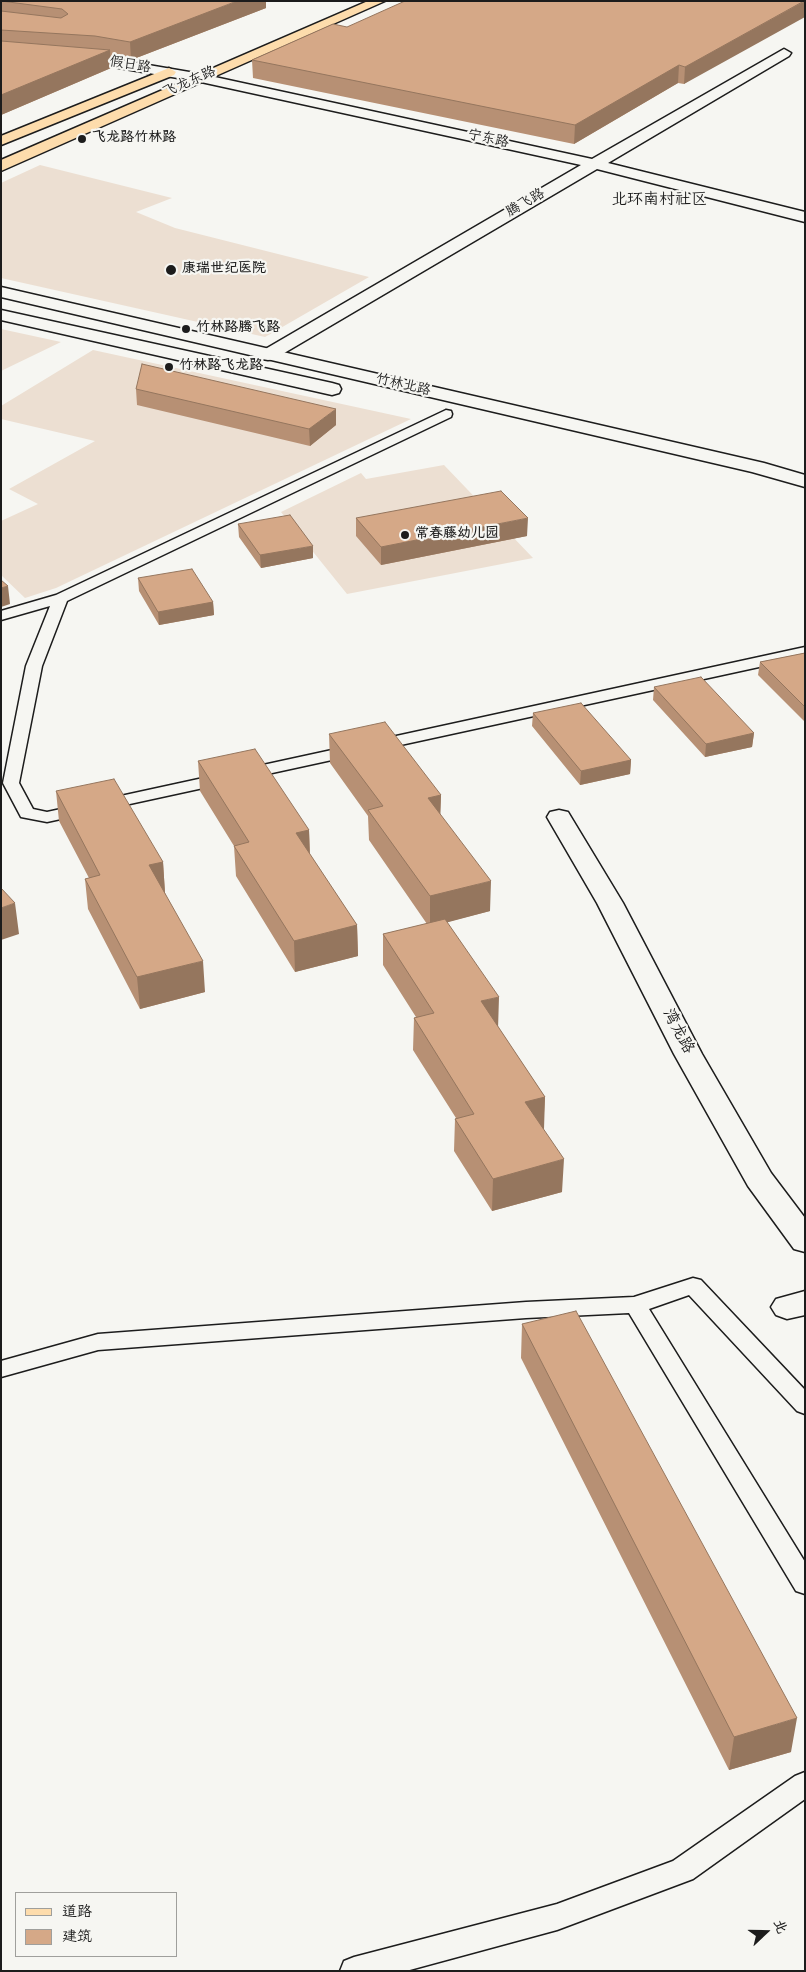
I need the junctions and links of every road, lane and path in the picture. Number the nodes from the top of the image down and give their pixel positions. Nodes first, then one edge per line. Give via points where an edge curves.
1 (379, 1) edge
2 (1, 53) edge
3 (784, 53) dead end
4 (188, 64) dead end
5 (169, 72) junction
6 (201, 78) junction
7 (1, 141) edge
8 (595, 164) junction
9 (1, 166) edge
10 (805, 217) edge
11 (1, 292) edge
12 (1, 315) edge
13 (268, 355) junction
14 (352, 393) dead end
15 (418, 408) dead end
16 (446, 414) junction
17 (465, 418) dead end
18 (494, 425) dead end
19 (805, 481) edge
20 (805, 496) edge
21 (61, 598) junction
22 (1, 616) edge
23 (805, 652) edge
24 (559, 817) dead end
25 (805, 1241) edge
26 (635, 1305) junction
27 (1, 1369) edge
28 (805, 1405) edge
29 (805, 1584) edge
30 (805, 1784) edge
31 (354, 1971) edge

1 - 6 main road, 飞龙东路
2 - 5 street, 假日路 via 96,60
3 - 8 street, 腾飞路
4 - 5 main road, 飞龙东路
5 - 6 street, 宁东路
5 - 7 main road, 飞龙东路
6 - 8 street, 宁东路
6 - 9 main road, 飞龙东路
8 - 10 street, 宁东路
8 - 13 street, 腾飞路
11 - 13 street, 竹林北路
12 - 14 street, 竹林北路
13 - 19 street, 竹林北路 via 757,467
15 - 16 street, 竹林北路
16 - 17 street, 竹林北路
16 - 21 lane
18 - 20 street
21 - 22 lane
21 - 23 lane via 34,666 11,783 27,812 47,817
24 - 25 street, 湾龙路 via 610,903 688,1054 758,1179
26 - 27 lane via 526,1310 98,1342
26 - 28 lane via 693,1286
26 - 29 lane
30 - 31 lane via 683,1870 557,1917

